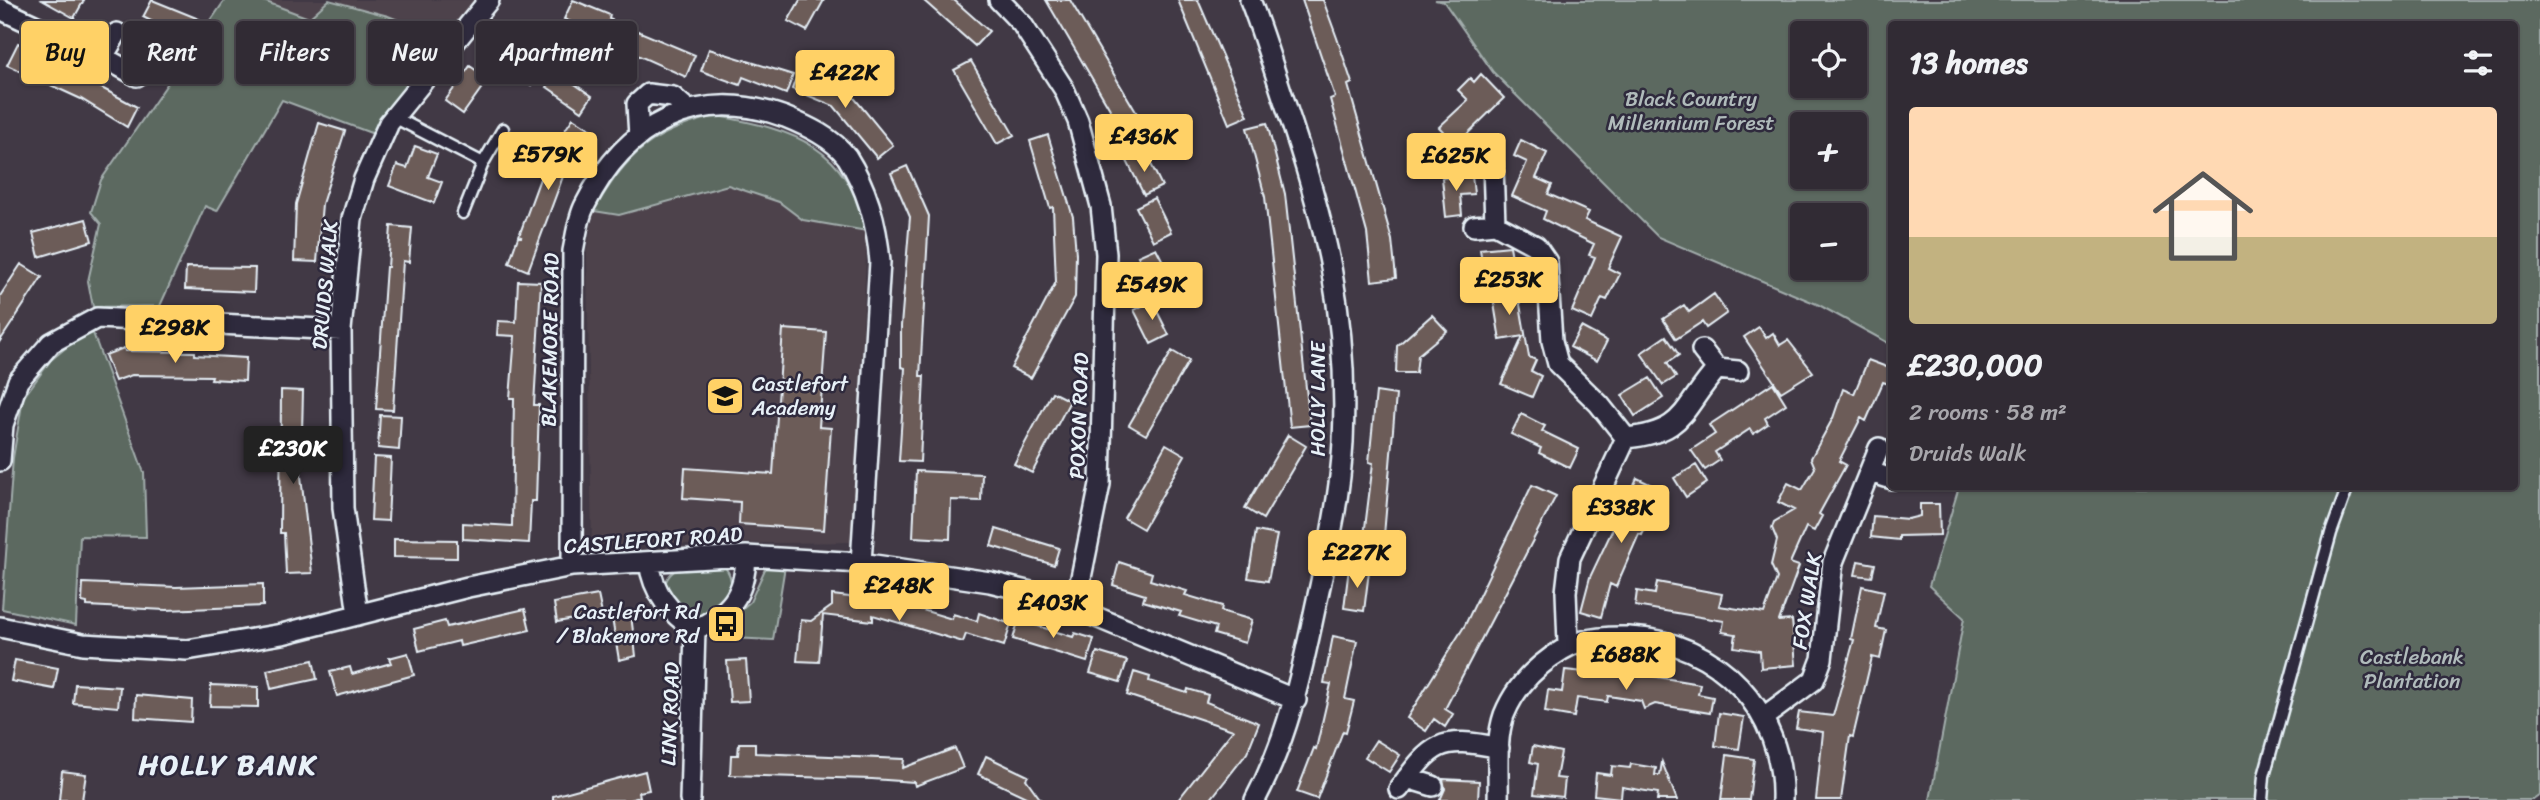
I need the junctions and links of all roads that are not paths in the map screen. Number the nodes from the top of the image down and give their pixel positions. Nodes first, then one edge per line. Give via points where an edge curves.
1 (489, 0) edge
2 (999, 0) edge
3 (1250, 0) edge
4 (0, 9) edge
5 (26, 21) edge
6 (117, 33) dead end
7 (109, 47) edge
8 (687, 109) junction
9 (394, 117) junction
10 (503, 129) dead end
11 (639, 136) junction
12 (484, 163) junction
13 (1493, 164) dead end
14 (463, 213) dead end
15 (1495, 224) junction
16 (1474, 226) dead end
17 (341, 330) junction
18 (1702, 350) dead end
19 (1717, 369) junction
20 (1738, 371) dead end
21 (1626, 438) junction
22 (1879, 448) dead end
23 (0, 461) edge
24 (1870, 472) junction
25 (1888, 478) edge
26 (2347, 490) edge
27 (746, 556) junction
28 (649, 562) junction
29 (861, 563) junction
30 (572, 566) junction
31 (1075, 607) junction
32 (358, 615) junction
33 (0, 627) edge
34 (695, 630) junction
35 (1568, 644) junction
36 (1296, 700) junction
37 (1764, 718) junction
38 (1499, 748) junction
39 (1433, 786) dead end
40 (690, 800) edge
41 (1255, 800) edge
42 (1498, 800) edge
43 (1782, 800) edge
44 (2262, 800) edge

1 - 9 street, DRUIDS WALK
2 - 31 street, POXON ROAD via 1022,24 1064,89 1078,121 1101,206 1106,254 1100,484
3 - 36 street, HOLLY LANE via 1311,179 1341,320 1343,443 1336,510
4 - 5 street
6 - 7 street
8 - 11 street, BLAKEMORE ROAD
8 - 11 street via 673,97 648,94 637,104
8 - 29 street, BLAKEMORE ROAD via 719,104 763,109 811,127 845,155 867,194 880,262
9 - 12 lane
9 - 17 street, DRUIDS WALK via 364,178 352,219
10 - 12 lane
11 - 30 street, BLAKEMORE ROAD via 607,167 583,208 573,251
12 - 14 lane
13 - 15 street
15 - 16 street
15 - 21 street via 1525,237 1547,262 1558,364
17 - 23 street via 97,318 51,343 18,381 3,425
17 - 32 street, DRUIDS WALK via 342,508
18 - 19 street
19 - 20 street
19 - 21 street via 1672,427
21 - 35 street via 1570,558
22 - 24 street, FOX WALK
24 - 25 street
24 - 37 street, FOX WALK via 1833,562 1822,659 1814,680
26 - 44 lane via 2264,776
27 - 28 street, CASTLEFORT ROAD
27 - 29 street, CASTLEFORT ROAD
27 - 34 street via 746,579 737,598 713,621
28 - 30 street, CASTLEFORT ROAD
28 - 34 street via 656,592
29 - 31 street, CASTLEFORT ROAD via 990,582
30 - 32 street, CASTLEFORT ROAD
31 - 36 street, CASTLEFORT ROAD
32 - 33 street, CASTLEFORT ROAD via 237,644 187,650 83,644
34 - 40 street, LINK ROAD
35 - 37 street via 1618,637 1671,644 1718,665
35 - 38 street via 1520,685 1505,712
36 - 41 street, HOLLY LANE
37 - 43 street via 1780,763
38 - 39 street via 1454,744 1431,748 1403,783
38 - 42 street

